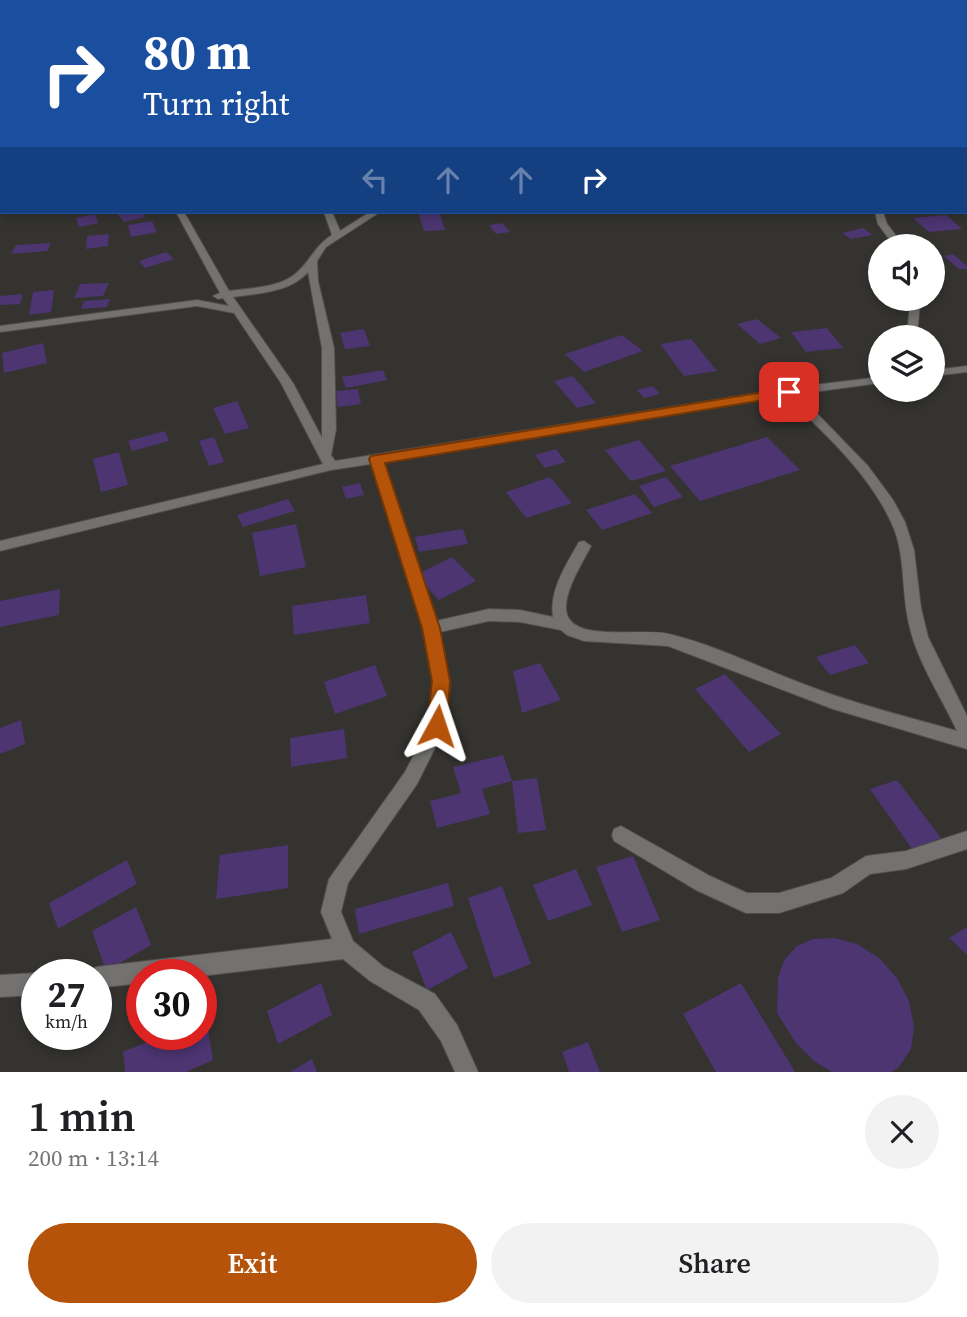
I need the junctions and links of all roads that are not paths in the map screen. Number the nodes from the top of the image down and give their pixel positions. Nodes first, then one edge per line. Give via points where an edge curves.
1 (181, 214) edge
2 (329, 214) edge
3 (373, 214) edge
4 (880, 214) edge
5 (890, 234) edge
6 (337, 236) junction
7 (312, 261) junction
8 (225, 293) junction
9 (206, 303) junction
10 (238, 311) junction
11 (0, 329) edge
12 (945, 369) edge
13 (967, 369) edge
14 (868, 382) edge
15 (789, 392) junction
16 (376, 459) junction
17 (328, 460) junction
18 (0, 545) edge
19 (584, 546) dead end
20 (565, 625) junction
21 (431, 628) junction
22 (967, 733) edge
23 (967, 741) edge
24 (621, 835) dead end
25 (967, 840) edge
26 (346, 948) junction
27 (112, 976) edge
28 (21, 985) edge
29 (0, 986) edge
30 (467, 1072) edge

1 - 8 street
2 - 6 street
3 - 6 street
4 - 5 street
6 - 7 street via 323,245
7 - 8 street via 297,278 276,287
7 - 17 street via 328,348
8 - 9 street
8 - 10 street
9 - 10 street
9 - 11 street
10 - 17 street via 287,383
12 - 13 street
14 - 15 street
15 - 16 street
15 - 22 street via 877,485 900,524 920,636
16 - 17 street
16 - 21 street
17 - 18 street
19 - 20 street via 560,598 557,612
20 - 21 street via 489,615
20 - 23 street via 576,634 665,640 833,702
21 - 26 street via 441,681 437,726 411,778 340,879 331,912
24 - 25 street via 746,903 779,903 836,886 866,865 906,860
26 - 27 street
26 - 30 street via 377,974 427,1002 449,1033
28 - 29 street

